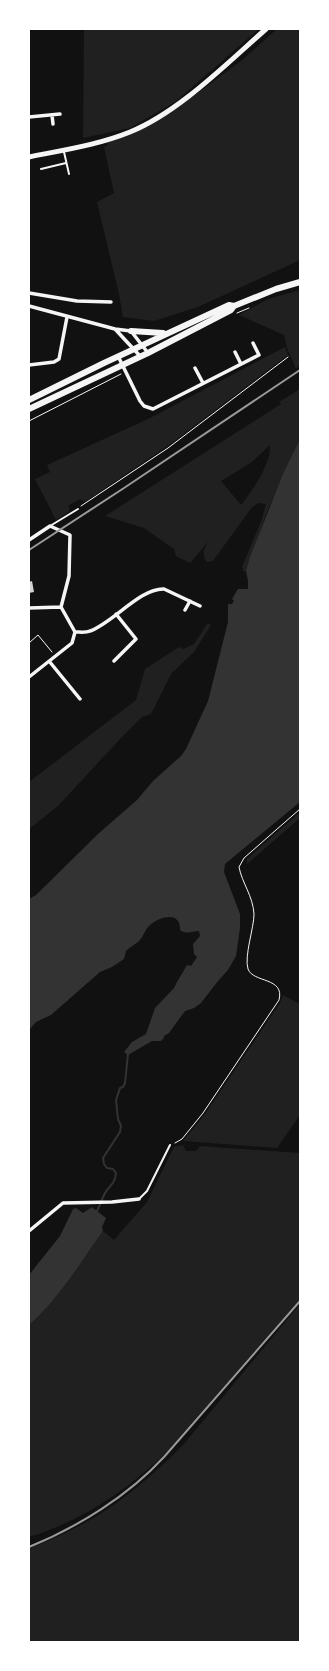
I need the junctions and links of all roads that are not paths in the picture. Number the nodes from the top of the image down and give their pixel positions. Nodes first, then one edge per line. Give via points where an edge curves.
1 (266, 29) edge
2 (60, 114) dead end
3 (52, 115) junction
4 (29, 117) edge
5 (53, 124) dead end
6 (64, 151) junction
7 (29, 157) edge
8 (66, 163) junction
9 (41, 169) dead end
10 (69, 174) dead end
11 (300, 282) edge
12 (29, 293) edge
13 (111, 302) dead end
14 (29, 306) edge
15 (234, 306) junction
16 (67, 316) junction
17 (115, 329) junction
18 (131, 331) junction
19 (167, 333) junction
20 (253, 343) dead end
21 (142, 345) junction
22 (134, 348) junction
23 (235, 352) dead end
24 (148, 353) junction
25 (118, 356) junction
26 (140, 356) junction
27 (122, 364) junction
28 (241, 364) junction
29 (29, 365) edge
30 (195, 368) dead end
31 (203, 383) junction
32 (29, 400) edge
33 (29, 409) edge
34 (78, 509) road end
35 (50, 526) junction
36 (29, 540) edge
37 (190, 601) junction
38 (200, 606) dead end
39 (61, 607) junction
40 (29, 608) edge
41 (185, 610) dead end
42 (116, 614) junction
43 (75, 632) junction
44 (49, 661) junction
45 (114, 661) dead end
46 (29, 678) edge
47 (80, 699) dead end
48 (170, 1145) road end
49 (139, 1200) joint
50 (29, 1231) edge

1 - 6 main road via 177,106 131,132
2 - 3 street
3 - 4 street
3 - 5 street
6 - 7 main road
6 - 8 lane
8 - 9 lane
8 - 10 lane
11 - 15 highway
12 - 13 street via 77,301
14 - 16 street
15 - 19 highway via 228,305
15 - 24 highway via 231,310
16 - 17 street
16 - 29 street via 60,359
17 - 18 street
17 - 22 street
18 - 19 highway
18 - 21 street
19 - 21 highway
20 - 28 street via 259,355
21 - 22 highway
21 - 24 street
22 - 25 highway
22 - 26 street
23 - 28 street
24 - 26 highway
25 - 27 street
25 - 32 highway
26 - 27 highway
27 - 31 street via 140,401 149,409
27 - 33 highway
28 - 31 street
30 - 31 street
34 - 35 lane
35 - 36 street
35 - 39 street via 70,535 69,576
37 - 38 street
37 - 41 street
37 - 42 street via 159,589
39 - 40 street
39 - 43 street
42 - 43 street via 92,630
42 - 45 street via 136,639
43 - 44 street via 72,642
44 - 46 street
44 - 47 street
48 - 49 lane via 147,1191
49 - 50 street via 63,1203

